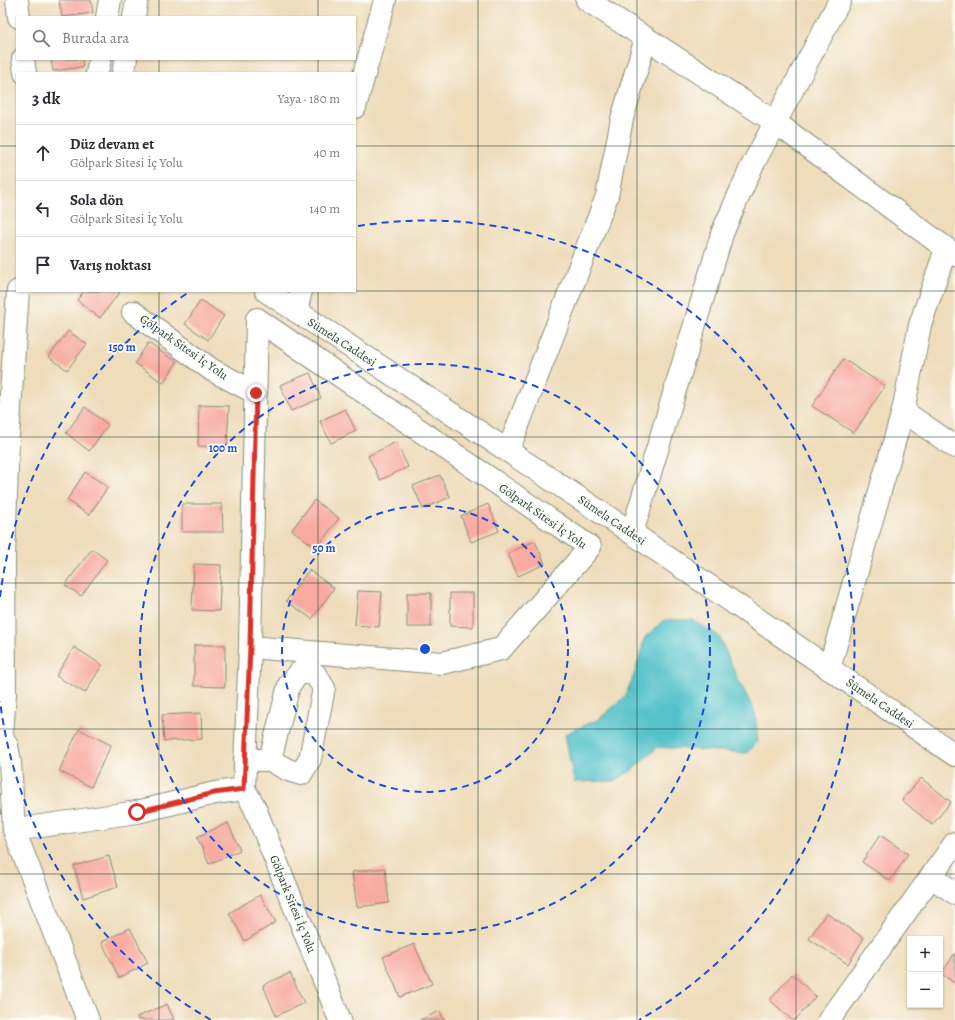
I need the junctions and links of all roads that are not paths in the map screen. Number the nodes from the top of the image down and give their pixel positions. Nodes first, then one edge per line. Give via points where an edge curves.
1 (17, 0) edge
2 (110, 0) edge
3 (137, 0) edge
4 (385, 0) edge
5 (587, 0) edge
6 (840, 0) edge
7 (19, 16) edge
8 (107, 16) edge
9 (134, 16) edge
10 (646, 38) junction
11 (24, 60) edge
12 (100, 60) edge
13 (126, 60) edge
14 (25, 72) edge
15 (97, 72) edge
16 (123, 72) edge
17 (356, 103) edge
18 (775, 122) junction
19 (951, 252) edge
20 (18, 292) edge
21 (269, 292) edge
22 (298, 301) edge
23 (134, 312) dead end
24 (256, 393) junction
25 (903, 411) junction
26 (955, 447) edge
27 (508, 451) junction
28 (632, 533) junction
29 (250, 647) junction
30 (829, 669) junction
31 (1, 733) edge
32 (955, 755) edge
33 (245, 760) junction
34 (270, 760) dead end
35 (244, 789) junction
36 (7, 824) edge
37 (955, 843) edge
38 (931, 877) junction
39 (955, 893) edge
40 (88, 1020) edge
41 (340, 1020) edge
42 (829, 1020) edge

1 - 7 street
2 - 8 street
3 - 9 street
4 - 17 street
5 - 10 street
6 - 18 street
10 - 18 street
10 - 27 street via 622,119 607,196
11 - 14 street
12 - 15 street
13 - 16 street
18 - 19 street
18 - 28 street via 723,231
19 - 25 street via 920,325
20 - 31 street via 7,454 4,558 5,694
21 - 22 street, Sümela Caddesi
22 - 27 street, Sümela Caddesi
23 - 24 street, Gölpark Sitesi İç Yolu via 212,370
24 - 29 street, Gölpark Sitesi İç Yolu
24 - 29 street, Gölpark Sitesi İç Yolu via 257,319 590,547 501,650 442,663
25 - 26 street
25 - 30 street
27 - 28 street, Sümela Caddesi
28 - 30 street, Sümela Caddesi
29 - 33 street, Gölpark Sitesi İç Yolu
30 - 32 street, Sümela Caddesi
31 - 36 street via 10,762
33 - 34 street
33 - 35 street, Gölpark Sitesi İç Yolu
35 - 36 street via 214,793 137,812
35 - 41 street, Gölpark Sitesi İç Yolu via 254,806
36 - 40 street
37 - 38 street
38 - 39 street
38 - 42 street

